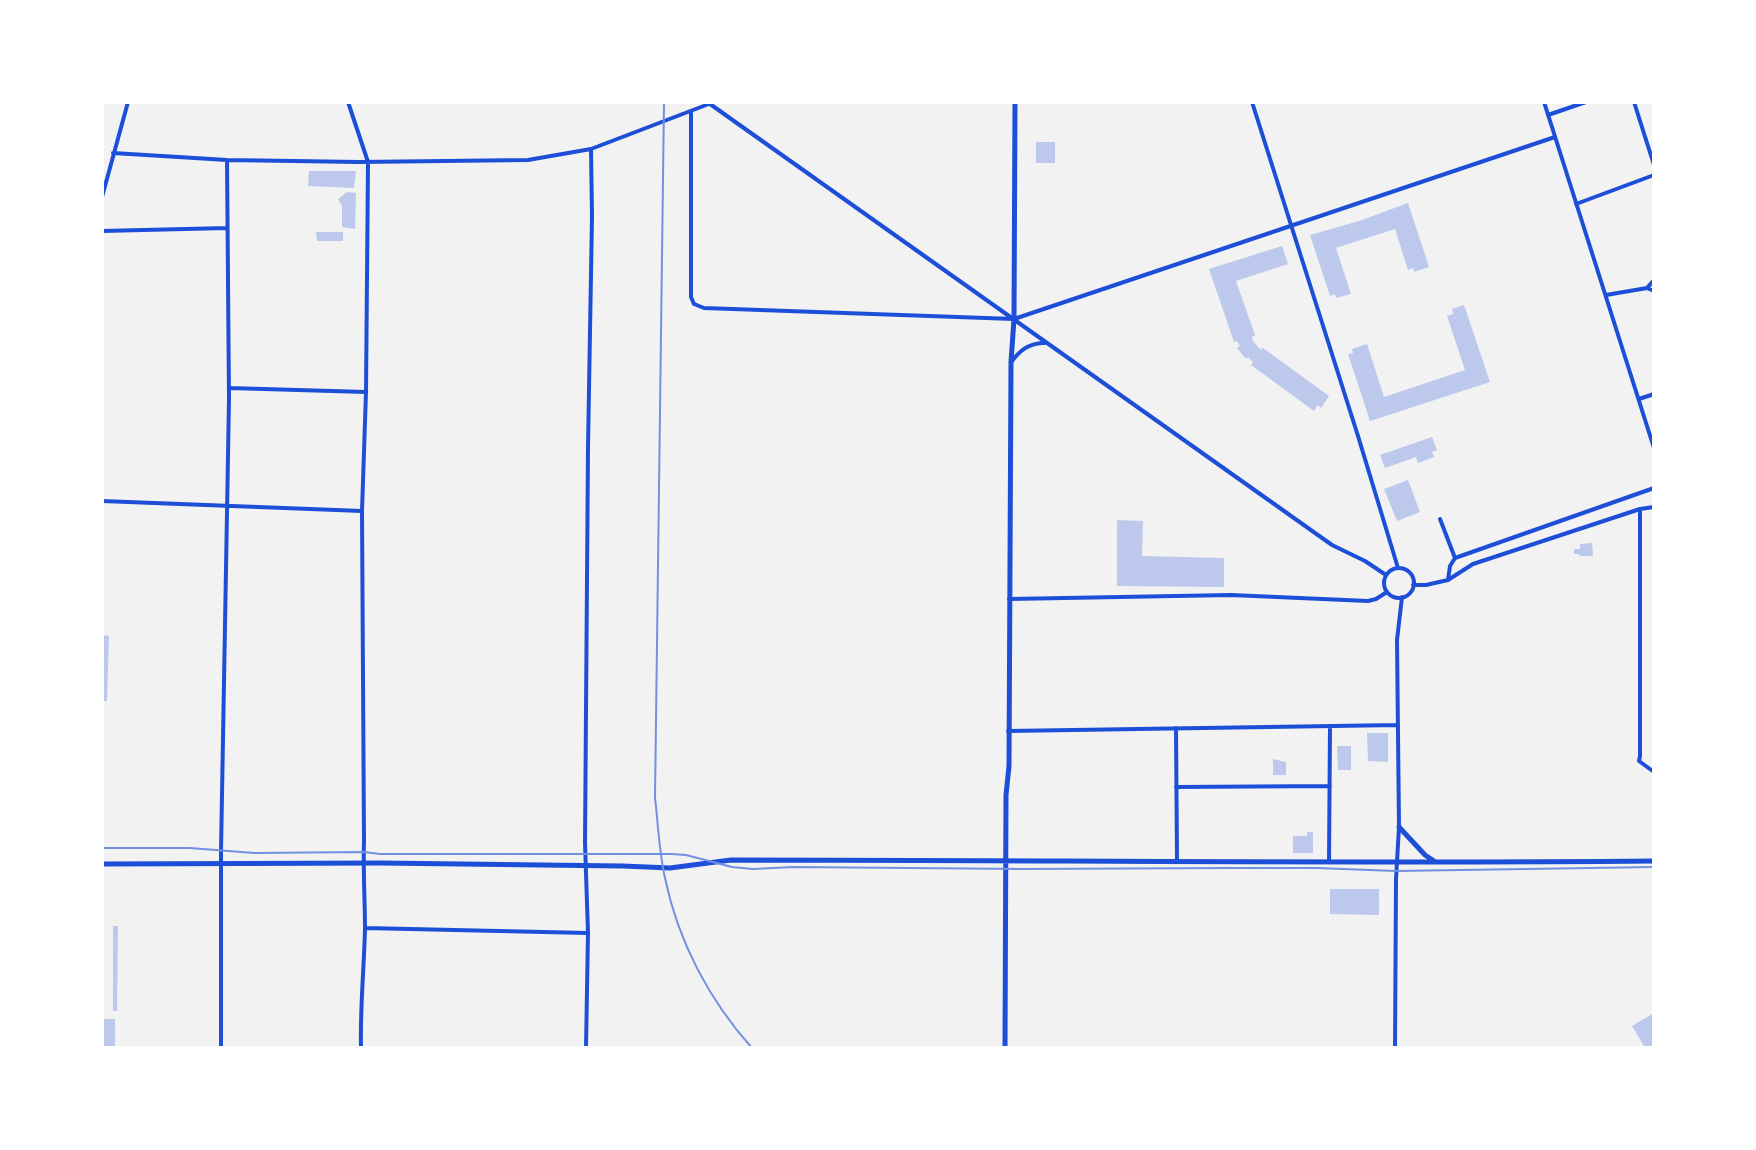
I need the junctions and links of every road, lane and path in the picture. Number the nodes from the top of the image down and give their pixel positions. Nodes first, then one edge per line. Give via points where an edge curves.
1 (128, 102) edge
2 (348, 102) edge
3 (1015, 102) edge
4 (1252, 102) edge
5 (1544, 102) edge
6 (1586, 102) edge
7 (1634, 102) edge
8 (712, 103) edge
9 (691, 111) junction
10 (1548, 115) junction
11 (1555, 137) junction
12 (591, 149) junction
13 (113, 153) junction
14 (227, 160) junction
15 (368, 162) junction
16 (1654, 165) edge
17 (1654, 175) edge
18 (102, 197) edge
19 (1576, 204) junction
20 (1291, 226) junction
21 (227, 228) junction
22 (102, 231) edge
23 (1654, 280) edge
24 (1647, 288) junction
25 (1654, 291) edge
26 (1606, 296) junction
27 (1014, 319) junction
28 (1047, 343) junction
29 (1011, 362) junction
30 (229, 388) junction
31 (366, 392) junction
32 (1654, 394) edge
33 (1639, 399) junction
34 (1654, 448) edge
35 (1654, 488) edge
36 (102, 501) edge
37 (227, 505) junction
38 (1654, 507) edge
39 (1640, 509) junction
40 (362, 511) junction
41 (1440, 519) dead end
42 (1455, 558) junction
43 (1398, 568) junction
44 (1386, 575) junction
45 (1448, 580) junction
46 (1413, 585) junction
47 (1387, 592) junction
48 (1402, 597) junction
49 (1009, 599) junction
50 (1398, 725) junction
51 (1330, 726) junction
52 (1176, 728) junction
53 (1008, 731) junction
54 (1654, 772) edge
55 (1330, 786) junction
56 (1176, 787) junction
57 (1399, 827) junction
58 (1005, 860) junction
59 (1177, 861) junction
60 (1329, 861) junction
61 (1654, 861) edge
62 (1396, 862) junction
63 (1435, 862) junction
64 (221, 863) junction
65 (102, 864) edge
66 (363, 864) junction
67 (585, 866) junction
68 (365, 928) junction
69 (588, 933) junction
70 (221, 1048) edge
71 (361, 1048) edge
72 (586, 1048) edge
73 (1005, 1048) edge
74 (1395, 1048) edge

1 - 13 street
2 - 15 street
3 - 27 street
4 - 20 street
5 - 10 street
6 - 10 street
7 - 16 street
8 - 9 street
8 - 27 street
9 - 12 street
9 - 27 street via 694,304
10 - 11 street
11 - 19 street
11 - 20 street
12 - 15 street via 528,160
12 - 67 street
13 - 14 street
13 - 18 street
14 - 15 street
14 - 21 street
15 - 31 street
17 - 19 street
19 - 26 street
20 - 27 street
20 - 43 street
21 - 22 street
21 - 30 street
23 - 24 street
24 - 25 street
24 - 26 street
26 - 33 street
27 - 28 street
27 - 29 street
28 - 29 street via 1023,348
28 - 44 street via 1332,545
29 - 49 street
30 - 31 street
30 - 37 street
31 - 40 street
32 - 33 street
33 - 34 street
35 - 42 street
36 - 37 street
37 - 40 street
37 - 64 street
38 - 39 street
39 - 45 street via 1473,564
39 - 54 street via 1639,761
40 - 66 street
41 - 42 street
42 - 45 street
43 - 44 street
43 - 46 street via 1409,572
44 - 47 street
45 - 46 street
46 - 48 street
47 - 48 street
47 - 49 street via 1359,601 1231,595
48 - 50 street
49 - 53 street
50 - 51 street
50 - 57 street
51 - 52 street
51 - 55 street
52 - 53 street
52 - 56 street
53 - 58 street
55 - 56 street
55 - 60 street
56 - 59 street
57 - 62 street
57 - 63 street
58 - 59 street
58 - 67 street
58 - 73 street
59 - 60 street
60 - 62 street
61 - 63 street
62 - 63 street
62 - 74 street
64 - 65 street
64 - 66 street
64 - 70 street
66 - 67 street
66 - 68 street
67 - 69 street
68 - 69 street
68 - 71 street
69 - 72 street

